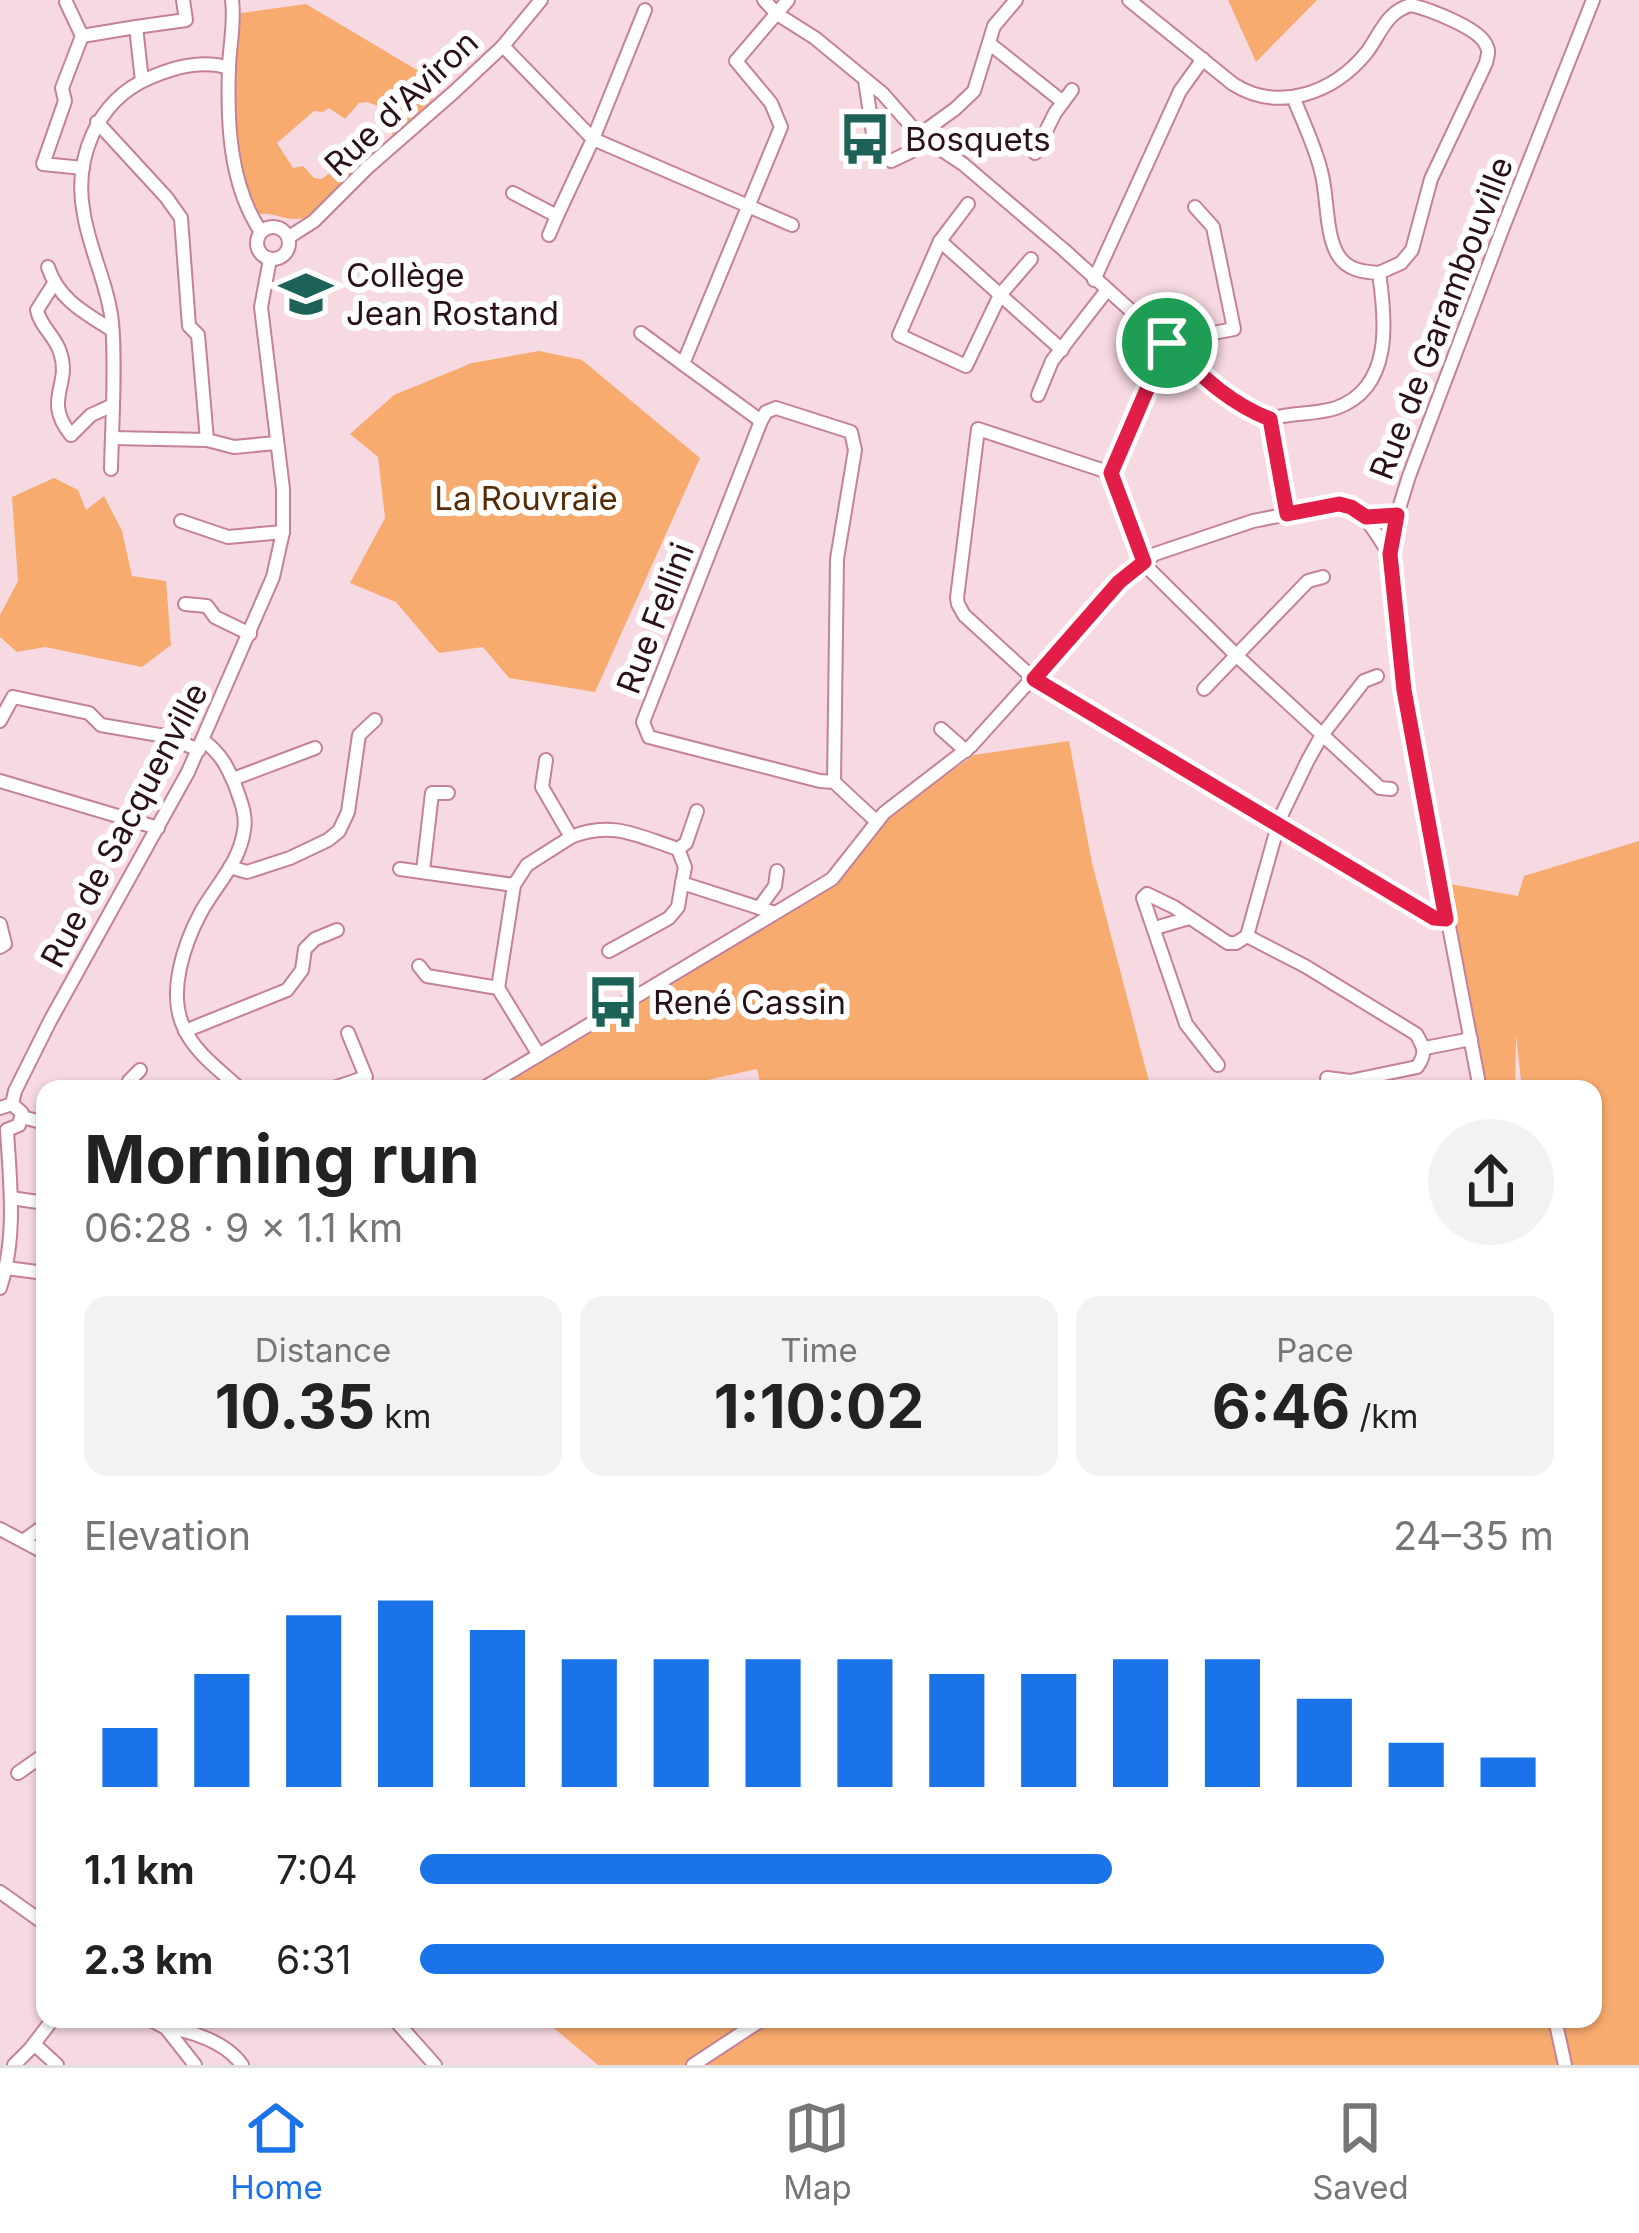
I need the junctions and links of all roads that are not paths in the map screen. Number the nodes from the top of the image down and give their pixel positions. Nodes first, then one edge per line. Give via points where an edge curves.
1 (183, 0) edge
2 (232, 0) edge
3 (541, 0) edge
4 (764, 0) edge
5 (788, 0) edge
6 (1016, 0) edge
7 (1129, 0) edge
8 (1593, 0) edge
9 (66, 2) edge
10 (1401, 4) edge
11 (645, 10) dead end
12 (777, 14) junction
13 (136, 26) junction
14 (82, 35) junction
15 (990, 44) junction
16 (503, 46) junction
17 (1203, 59) junction
18 (229, 68) junction
19 (865, 80) junction
20 (142, 81) junction
21 (1294, 99) junction
22 (97, 122) junction
23 (919, 135) junction
24 (593, 139) junction
25 (1035, 153) dead end
26 (83, 168) junction
27 (513, 193) dead end
28 (968, 204) dead end
29 (749, 206) junction
30 (1195, 207) dead end
31 (557, 216) junction
32 (792, 225) dead end
33 (261, 232) junction
34 (549, 235) dead end
35 (289, 237) junction
36 (940, 241) junction
37 (269, 259) junction
38 (1031, 259) dead end
39 (47, 267) dead end
40 (1379, 273) junction
41 (1094, 280) junction
42 (53, 285) junction
43 (1107, 290) junction
44 (1000, 295) junction
45 (112, 330) junction
46 (641, 333) dead end
47 (1167, 343) junction
48 (1062, 350) junction
49 (683, 364) junction
50 (1038, 395) dead end
51 (111, 406) junction
52 (1270, 419) junction
53 (761, 421) junction
54 (112, 438) junction
55 (207, 440) junction
56 (276, 443) junction
57 (111, 469) dead end
58 (1111, 473) junction
59 (1287, 514) junction
60 (1397, 515) junction
61 (1366, 517) junction
62 (182, 521) dead end
63 (283, 532) junction
64 (1390, 554) junction
65 (1144, 562) junction
66 (1323, 577) dead end
67 (185, 604) dead end
68 (250, 634) junction
69 (1237, 656) junction
70 (1377, 676) dead end
71 (1034, 679) junction
72 (1204, 689) dead end
73 (376, 720) dead end
74 (0, 721) edge
75 (941, 729) dead end
76 (1322, 735) junction
77 (201, 745) junction
78 (314, 748) dead end
79 (966, 751) junction
80 (547, 760) dead end
81 (232, 779) junction
82 (0, 781) edge
83 (834, 782) junction
84 (1391, 790) dead end
85 (448, 793) dead end
86 (697, 811) dead end
87 (877, 822) junction
88 (1278, 825) junction
89 (158, 828) junction
90 (571, 837) junction
91 (678, 849) junction
92 (230, 867) junction
93 (400, 868) dead end
94 (777, 871) dead end
95 (424, 872) junction
96 (682, 883) junction
97 (514, 884) junction
98 (759, 908) junction
99 (775, 913) junction
100 (1189, 918) junction
101 (1446, 919) junction
102 (0, 924) edge
103 (1155, 928) junction
104 (337, 929) dead end
105 (1247, 936) junction
106 (0, 947) edge
107 (609, 951) dead end
108 (419, 966) dead end
109 (498, 988) junction
110 (185, 1031) junction
111 (348, 1033) dead end
112 (1471, 1039) junction
113 (1425, 1048) junction
114 (539, 1055) junction
115 (1219, 1065) dead end
116 (140, 1070) dead end
117 (1327, 1078) dead end
118 (130, 1080) edge
119 (231, 1080) edge
120 (357, 1080) edge
121 (497, 1080) edge
122 (1342, 1080) edge
123 (1355, 1080) edge
124 (1478, 1080) edge
125 (6, 1106) edge
126 (22, 1118) junction
127 (36, 1121) edge
128 (4, 1128) edge
129 (4, 1155) edge
130 (10, 1198) junction
131 (36, 1202) edge
132 (6, 1268) junction
133 (36, 1272) edge
134 (0, 1288) edge
135 (0, 1529) edge
136 (36, 1532) edge
137 (23, 1541) junction
138 (36, 1548) edge
139 (36, 1764) edge
140 (18, 1773) dead end
141 (0, 1892) edge
142 (36, 1918) edge
143 (46, 2028) edge
144 (166, 2028) joint
145 (402, 2028) edge
146 (749, 2028) edge
147 (1557, 2028) edge
148 (34, 2044) junction
149 (14, 2065) edge
150 (57, 2065) edge
151 (195, 2065) edge
152 (242, 2065) edge
153 (434, 2065) edge
154 (693, 2065) edge
155 (1565, 2065) edge

1 - 13 street via 186,20
2 - 18 street
3 - 16 street, Rue d'Aviron
4 - 12 street
5 - 12 street
6 - 15 street
7 - 17 street
8 - 60 street, Rue de Garambouville
9 - 14 street
10 - 21 street via 1350,70
10 - 40 street via 1467,28 1489,54 1431,179 1412,250
11 - 24 street
12 - 19 street
12 - 29 street via 736,62 781,127
13 - 14 street
13 - 20 street
14 - 26 street via 43,164
15 - 23 street via 974,91
15 - 25 street via 1067,96
16 - 24 street
16 - 35 street, Rue d'Aviron
17 - 21 street via 1248,94
17 - 41 street via 1180,91
18 - 20 street via 206,63
18 - 33 street via 238,182
19 - 23 street
19 - 23 street via 879,155 891,161 910,152
20 - 22 street
21 - 40 street via 1320,165 1338,256 1348,267
22 - 26 street
22 - 55 street via 182,218
23 - 41 street
24 - 29 street
24 - 31 street
26 - 45 street via 83,213
27 - 31 street
28 - 36 street
29 - 32 street
29 - 49 street
30 - 47 street via 1213,227 1234,329
31 - 34 street
33 - 35 street via 276,226
33 - 37 street via 257,247
35 - 37 street via 287,252
36 - 44 street
36 - 44 street via 899,335 966,366
37 - 56 street, Rue de Sacquenville via 261,307
38 - 44 street
39 - 42 street
40 - 52 street via 1383,340 1370,382 1336,408
41 - 43 street
42 - 45 street
42 - 51 street via 37,310 60,350 56,412 72,440 91,415
43 - 47 street
43 - 48 street
44 - 48 street
45 - 51 street
46 - 49 street
47 - 52 street via 1223,394
47 - 58 street
48 - 50 street
49 - 53 street
51 - 54 street
52 - 59 street
53 - 83 street via 776,408 851,432 855,450 837,559
53 - 83 street, Rue Fellini via 644,730
54 - 55 street
54 - 57 street
55 - 56 street
56 - 63 street, Rue de Sacquenville
58 - 65 street
58 - 71 street via 978,429 958,604
59 - 61 street via 1339,504
59 - 65 street
60 - 61 street
60 - 64 street, Rue de Garambouville
61 - 64 street
62 - 63 street via 228,537
63 - 68 street, Rue de Sacquenville
64 - 101 street, Rue de Garambouville via 1404,690
65 - 69 street
65 - 71 street
66 - 69 street via 1308,581
67 - 68 street via 207,606
68 - 77 street, Rue de Sacquenville
69 - 72 street
69 - 76 street
70 - 76 street via 1364,681
71 - 79 street
71 - 88 street
73 - 92 street via 359,735 340,831 247,872
74 - 77 street via 13,697
75 - 79 street
76 - 84 street
76 - 88 street
77 - 81 street via 224,759
77 - 89 street, Rue de Sacquenville
78 - 81 street
79 - 87 street
80 - 90 street via 542,787
81 - 92 street via 245,826
82 - 89 street
83 - 87 street
85 - 95 street via 432,793
86 - 91 street
87 - 99 street via 832,879
88 - 101 street
88 - 105 street
89 - 125 street, Rue de Sacquenville
90 - 91 street via 594,827
90 - 97 street via 527,865
91 - 96 street
92 - 110 street via 182,959 177,999
93 - 95 street
94 - 98 street
95 - 97 street
96 - 98 street
96 - 107 street via 669,918
97 - 109 street
98 - 99 street
99 - 114 street
100 - 103 street
100 - 103 street via 1147,894
100 - 105 street via 1228,943
101 - 112 street, Rue de Garambouville
102 - 106 street
103 - 115 street via 1186,1024
104 - 110 street via 305,949 287,990
105 - 113 street via 1416,1034
108 - 109 street via 427,976
109 - 114 street
110 - 119 street
111 - 120 street via 366,1077
112 - 113 street
112 - 124 street, Rue de Garambouville
113 - 123 street via 1417,1067
114 - 121 street
116 - 118 street
117 - 122 street
125 - 126 street
126 - 127 street
126 - 128 street
128 - 129 street
129 - 130 street
130 - 131 street
130 - 132 street
132 - 133 street
132 - 134 street
135 - 137 street
136 - 137 street
137 - 138 street
139 - 140 street
141 - 142 street
143 - 148 street
144 - 151 street
144 - 152 street via 186,2029
145 - 153 street
146 - 154 street
147 - 155 street
148 - 149 street
148 - 150 street

